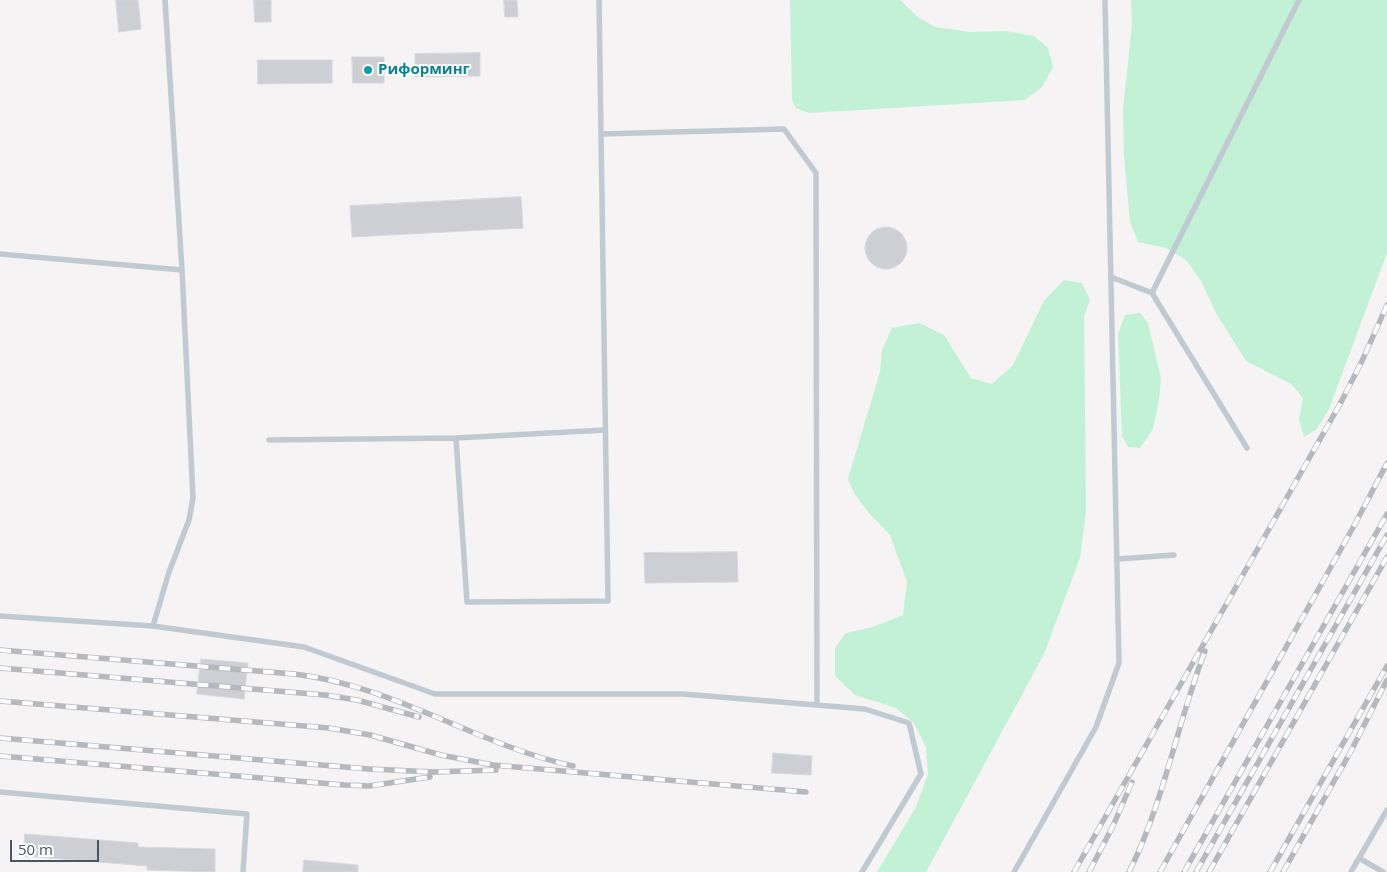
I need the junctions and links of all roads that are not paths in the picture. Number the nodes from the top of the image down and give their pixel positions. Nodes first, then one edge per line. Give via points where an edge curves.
1 (165, 0) edge
2 (599, 0) edge
3 (1105, 0) edge
4 (1299, 0) edge
5 (601, 134) junction
6 (0, 254) edge
7 (182, 270) junction
8 (1111, 277) junction
9 (1152, 293) junction
10 (605, 430) junction
11 (456, 438) junction
12 (269, 440) dead end
13 (1248, 448) dead end
14 (1174, 555) dead end
15 (1117, 559) junction
16 (0, 616) edge
17 (153, 626) junction
18 (817, 705) junction
19 (0, 792) edge
20 (1387, 810) edge
21 (1359, 858) junction
22 (243, 872) edge
23 (862, 872) edge
24 (1014, 872) edge
25 (1351, 872) edge
26 (1383, 872) edge

1 - 7 lane
2 - 5 lane
3 - 8 lane
4 - 9 lane
5 - 10 lane
5 - 18 lane via 784,130 816,173
6 - 7 lane
7 - 17 lane via 193,498 189,520
8 - 9 lane
8 - 15 lane
9 - 13 lane
10 - 11 lane
10 - 11 lane via 608,600 467,602
11 - 12 lane
14 - 15 lane
15 - 24 lane via 1119,663 1096,727
16 - 17 lane
17 - 18 lane via 304,647 435,694 683,694
18 - 23 lane via 865,709 910,723 921,774
19 - 22 lane via 247,814
20 - 21 lane
21 - 25 lane
21 - 26 lane

